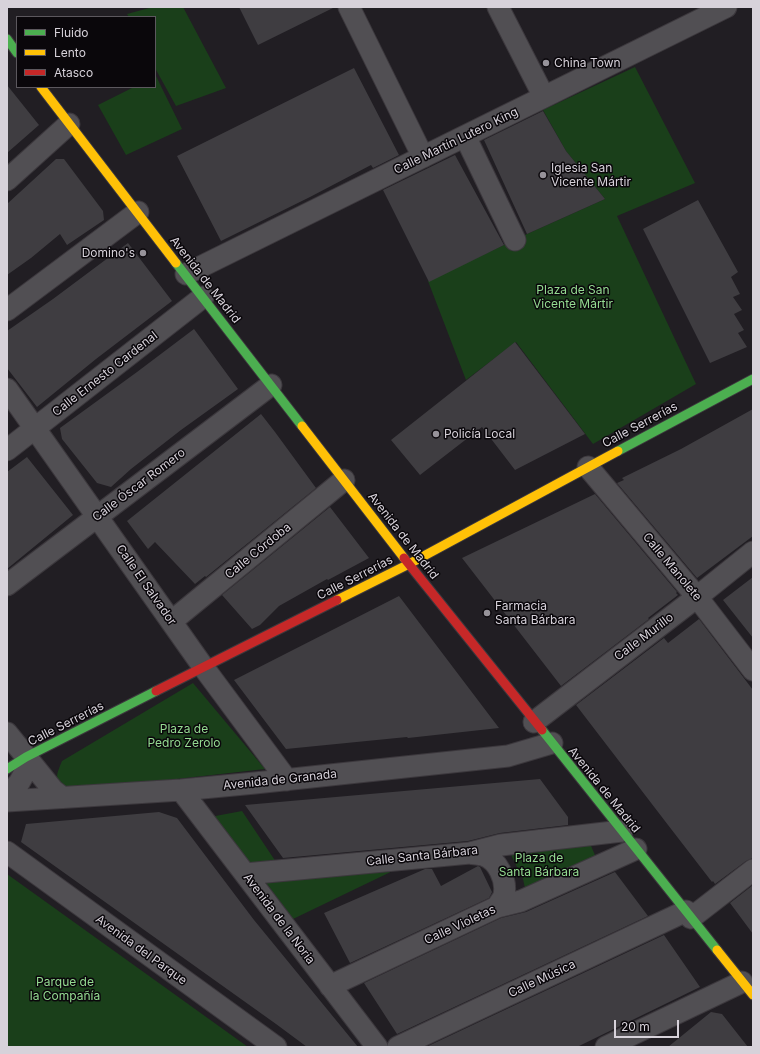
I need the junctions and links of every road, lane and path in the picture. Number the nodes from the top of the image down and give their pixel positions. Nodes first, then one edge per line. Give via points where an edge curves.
1 (349, 7) edge
2 (498, 7) edge
3 (726, 7) edge
4 (7, 39) edge
5 (16, 52) edge
6 (42, 88) edge
7 (544, 97) junction
8 (69, 124) junction
9 (465, 136) junction
10 (423, 157) junction
11 (7, 180) edge
12 (138, 212) junction
13 (515, 240) dead end
14 (186, 274) junction
15 (203, 297) junction
16 (7, 310) edge
17 (753, 379) edge
18 (271, 385) junction
19 (7, 389) edge
20 (35, 428) junction
21 (7, 450) edge
22 (588, 467) junction
23 (344, 480) junction
24 (97, 516) junction
25 (753, 552) edge
26 (409, 564) junction
27 (7, 585) edge
28 (697, 597) junction
29 (172, 621) junction
30 (204, 668) junction
31 (753, 670) edge
32 (534, 722) junction
33 (7, 733) edge
34 (552, 743) junction
35 (26, 757) junction
36 (7, 770) edge
37 (287, 780) junction
38 (181, 790) junction
39 (7, 795) edge
40 (62, 797) junction
41 (7, 801) edge
42 (622, 831) junction
43 (636, 849) junction
44 (7, 852) edge
45 (470, 853) junction
46 (753, 870) edge
47 (245, 874) junction
48 (497, 906) junction
49 (688, 914) junction
50 (330, 986) junction
51 (748, 988) edge
52 (635, 1041) edge
53 (276, 1047) edge
54 (377, 1047) edge
55 (398, 1047) edge
56 (606, 1047) edge

1 - 10 street
2 - 7 street
3 - 7 street, Calle Martín Lutero King
4 - 5 main road
6 - 8 main road, Avenida de Madrid
7 - 9 street, Calle Martín Lutero King
8 - 11 street
8 - 12 main road, Avenida de Madrid
9 - 10 street, Calle Martín Lutero King
9 - 13 street
10 - 14 street, Calle Martín Lutero King
12 - 14 main road, Avenida de Madrid
12 - 16 street
14 - 15 main road, Avenida de Madrid
15 - 18 main road, Avenida de Madrid
15 - 20 street, Calle Ernesto Cardenal
17 - 22 main road, Calle Serrerías
18 - 23 main road, Avenida de Madrid
18 - 24 street, Calle Óscar Romero
19 - 20 street, Calle El Salvador
20 - 21 street, Calle Ernesto Cardenal
20 - 24 street, Calle El Salvador
22 - 26 main road, Calle Serrerías
22 - 28 street, Calle Manolete
23 - 26 main road, Avenida de Madrid
23 - 29 street, Calle Córdoba
24 - 27 street, Calle Óscar Romero
24 - 29 street, Calle El Salvador
25 - 28 street, Calle Murillo
26 - 30 main road, Calle Serrerías
26 - 32 main road, Avenida de Madrid
28 - 31 street, Calle Manolete
28 - 32 street, Calle Murillo
29 - 30 street, Calle El Salvador
30 - 35 main road, Calle Serrerías
30 - 37 street, Calle El Salvador
32 - 34 main road, Avenida de Madrid
33 - 35 street
34 - 37 street, Avenida de Granada via 508,756
34 - 42 main road, Avenida de Madrid
35 - 36 main road, Calle Serrerías
35 - 39 street via 25,772 19,783
35 - 40 street via 53,790
37 - 38 street, Avenida de Granada
38 - 40 street, Avenida de Granada
38 - 47 street, Avenida de la Noria
40 - 41 street, Avenida de Granada
42 - 43 main road, Avenida de Madrid
42 - 45 street, Calle Santa Bárbara via 501,845
43 - 48 street, Calle Violetas via 521,901
43 - 49 main road, Avenida de Madrid
44 - 53 street, Avenida del Parque
45 - 47 street, Calle Santa Bárbara
45 - 48 street via 484,855 502,874 504,896
46 - 49 street, Calle Música
47 - 50 street, Avenida de la Noria
48 - 50 street, Calle Violetas
49 - 51 main road, Avenida de Madrid
49 - 55 street, Calle Música
50 - 54 street, Avenida de la Noria
51 - 52 street
52 - 56 street

